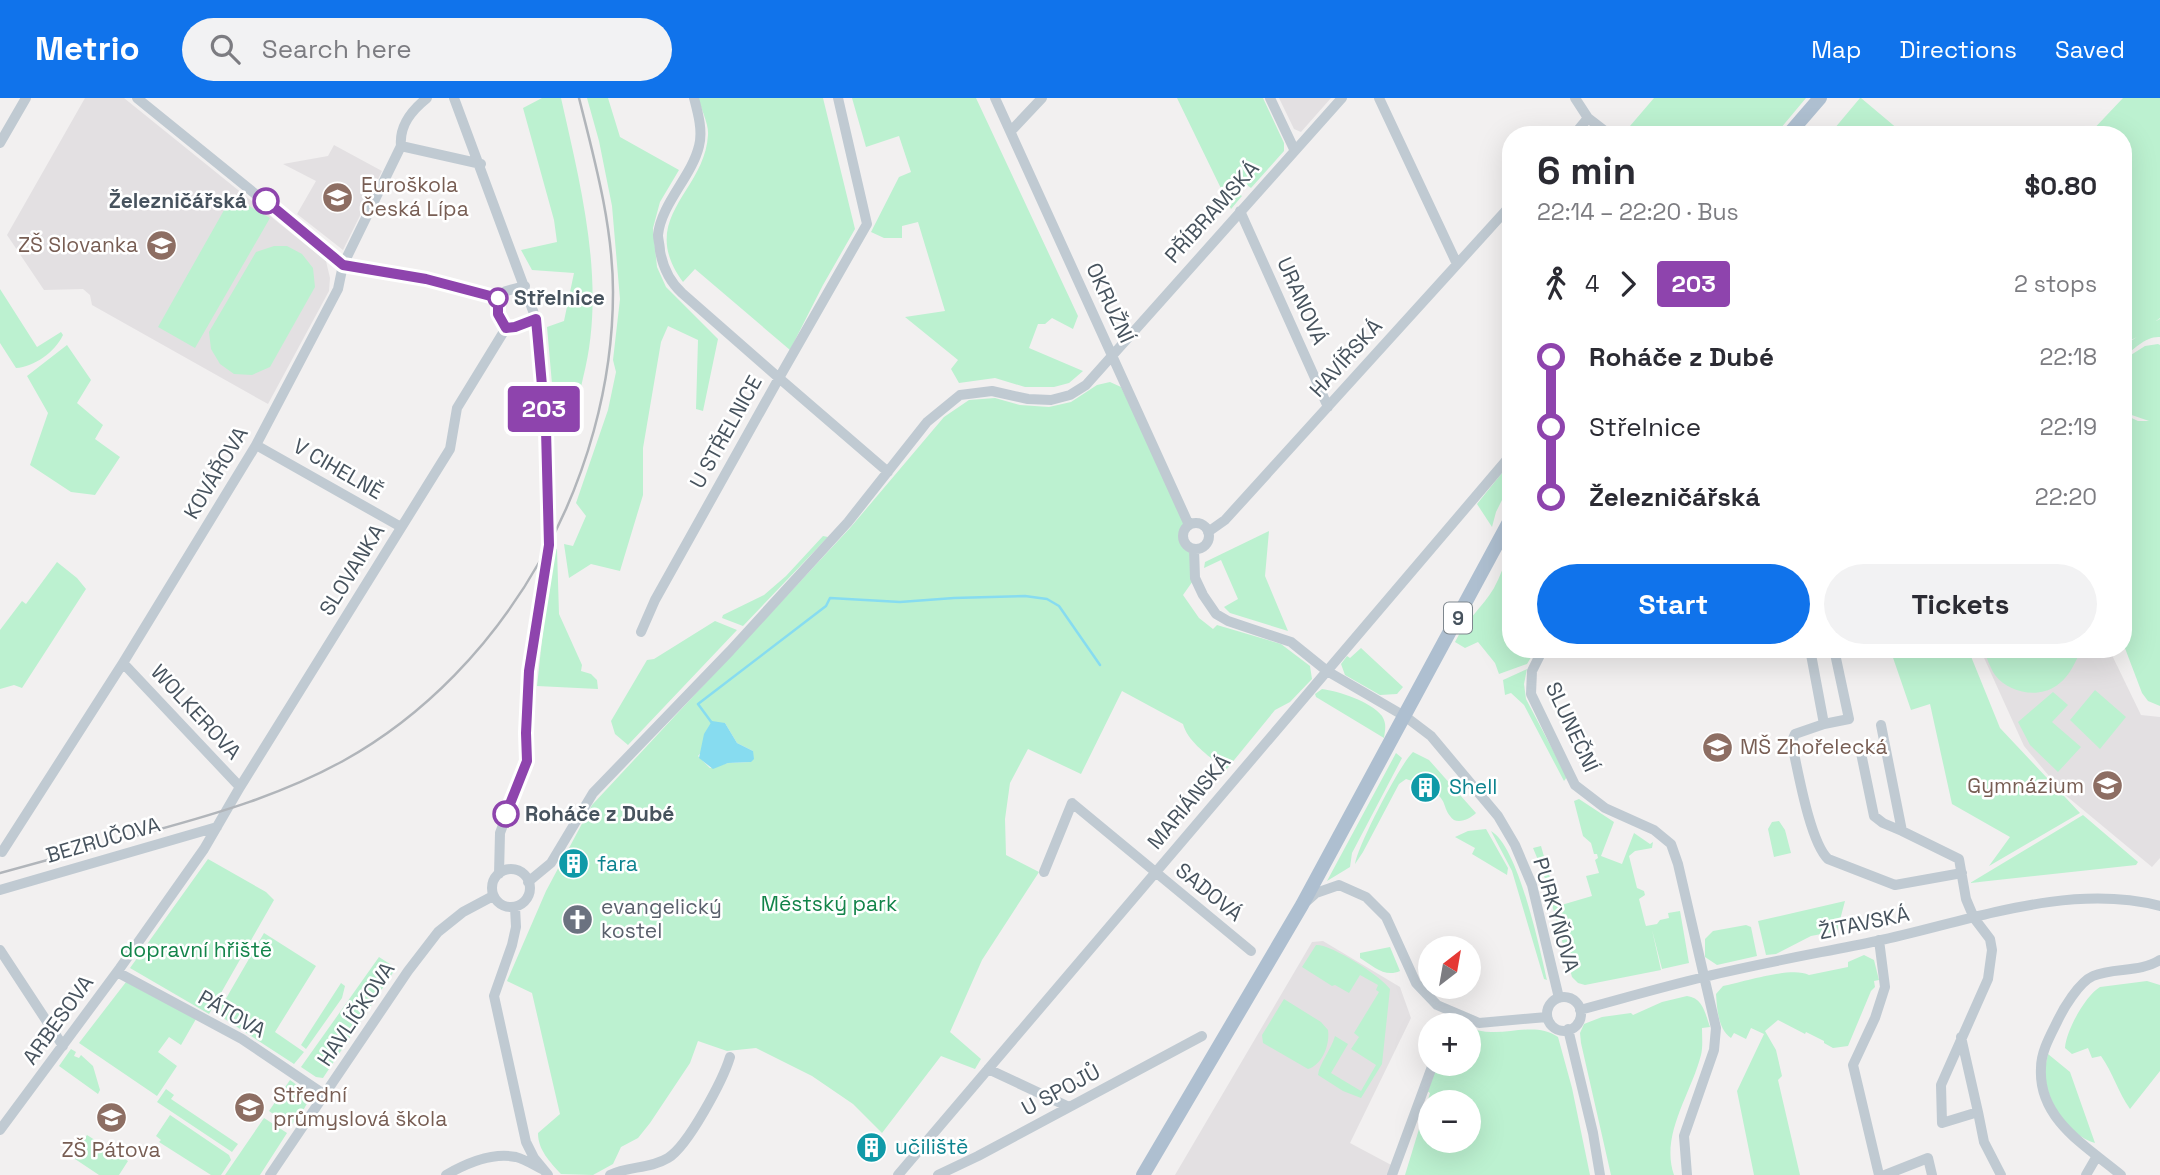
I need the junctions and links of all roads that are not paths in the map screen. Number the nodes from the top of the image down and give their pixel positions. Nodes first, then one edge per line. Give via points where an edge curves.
1 (26, 98) edge
2 (137, 98) edge
3 (427, 98) edge
4 (454, 98) edge
5 (694, 98) edge
6 (838, 98) edge
7 (995, 98) edge
8 (1042, 98) edge
9 (1270, 98) edge
10 (1342, 98) edge
11 (1378, 98) edge
12 (1575, 98) edge
13 (1821, 98) edge
14 (1588, 118) junction
15 (1581, 126) edge
16 (1599, 126) edge
17 (1796, 126) edge
18 (1011, 131) junction
19 (0, 143) edge
20 (401, 146) junction
21 (1294, 149) junction
22 (481, 164) junction
23 (1240, 211) junction
24 (1502, 215) edge
25 (1457, 264) junction
26 (343, 265) junction
27 (525, 286) junction
28 (498, 298) junction
29 (536, 319) junction
30 (506, 328) junction
31 (1113, 353) junction
32 (779, 378) junction
33 (1328, 407) junction
34 (256, 445) junction
35 (1502, 465) edge
36 (888, 472) junction
37 (1189, 524) junction
38 (401, 527) junction
39 (1208, 532) junction
40 (1502, 535) edge
41 (1194, 549) junction
42 (641, 632) dead end
43 (1538, 658) edge
44 (1812, 658) edge
45 (1836, 658) edge
46 (123, 663) junction
47 (1327, 671) junction
48 (1406, 717) junction
49 (1824, 724) junction
50 (1881, 725) dead end
51 (1885, 747) junction
52 (240, 787) junction
53 (217, 827) junction
54 (1902, 831) junction
55 (2, 852) dead end
56 (498, 853) junction
57 (512, 870) junction
58 (1044, 872) dead end
59 (1154, 872) junction
60 (1962, 873) junction
61 (499, 874) junction
62 (528, 882) junction
63 (0, 890) edge
64 (494, 896) junction
65 (1302, 905) junction
66 (2160, 906) edge
67 (514, 907) junction
68 (1974, 918) junction
69 (1879, 940) junction
70 (0, 950) edge
71 (1251, 951) dead end
72 (2160, 960) edge
73 (117, 972) junction
74 (1705, 976) junction
75 (1559, 998) junction
76 (1580, 1010) junction
77 (1548, 1017) junction
78 (1568, 1030) junction
79 (1202, 1036) dead end
80 (1961, 1037) junction
81 (63, 1046) junction
82 (730, 1057) dead end
83 (988, 1069) junction
84 (1429, 1076) edge
85 (325, 1095) junction
86 (1069, 1107) junction
87 (1978, 1112) junction
88 (0, 1130) edge
89 (525, 1136) junction
90 (2098, 1156) junction
91 (516, 1157) junction
92 (545, 1172) edge
93 (270, 1175) edge
94 (446, 1175) edge
95 (610, 1175) edge
96 (898, 1175) edge
97 (938, 1175) edge
98 (1143, 1175) edge
99 (1392, 1175) edge
100 (1600, 1175) edge
101 (1687, 1175) edge
102 (1879, 1175) edge
103 (1885, 1175) edge
104 (1932, 1175) edge
105 (2001, 1175) edge
106 (2086, 1175) edge
107 (2121, 1175) edge

1 - 19 street
2 - 26 street
3 - 20 street, KOVÁŘOVA via 409,114 401,131
4 - 22 street
5 - 32 street via 700,143 658,234 663,265 682,293
6 - 32 street via 867,224
7 - 18 street, OKRUŽNÍ
8 - 18 street
9 - 21 street
10 - 21 street, PŘÍBRAMSKÁ
11 - 25 street
12 - 14 street
13 - 17 main road
14 - 15 street
14 - 16 street
18 - 31 street, OKRUŽNÍ
20 - 22 street
20 - 26 street, KOVÁŘOVA
21 - 23 street, PŘÍBRAMSKÁ
22 - 27 street
23 - 31 street, PŘÍBRAMSKÁ
23 - 33 street, URANOVÁ
24 - 25 street, HAVÍŘSKÁ
25 - 33 street, HAVÍŘSKÁ
26 - 28 street via 426,279
26 - 34 street, KOVÁŘOVA via 338,289
27 - 28 street
27 - 29 street
28 - 30 street via 498,314
29 - 30 street
29 - 56 street via 546,430 549,545 529,671 527,761 503,823
30 - 38 street, SLOVANKA via 457,408 450,449
31 - 36 street via 1086,385 1070,395 1051,400 992,391 960,395 927,422
31 - 37 street, OKRUŽNÍ
32 - 36 street, U STŘELNICE
32 - 42 street, U STŘELNICE
33 - 39 street, HAVÍŘSKÁ via 1225,520
34 - 38 street, V CIHELNĚ
34 - 46 street, KOVÁŘOVA
35 - 47 street, MARIÁNSKÁ
36 - 62 street via 730,651 593,793 551,863
37 - 39 street via 1198,523
37 - 41 street, OKRUŽNÍ via 1183,538
38 - 52 street, SLOVANKA
39 - 41 street via 1204,546
40 - 48 main road, 9
41 - 47 street, OKRUŽNÍ via 1195,578 1216,614 1291,642
43 - 74 street, SLUNEČNÍ via 1532,671 1531,694 1575,785 1605,808 1654,830 1671,844
44 - 49 street
45 - 49 street via 1849,719
46 - 52 street, WOLKEROVA
46 - 55 street, KOVÁŘOVA
47 - 48 street, OKRUŽNÍ
47 - 59 street, MARIÁNSKÁ
48 - 65 main road, 9
48 - 75 street, PURKYŇOVA via 1431,736 1453,762 1514,845 1532,885
49 - 60 street, ŽITAVSKÁ via 1795,734 1789,748 1821,853 1895,885
50 - 51 street
51 - 54 street
51 - 54 street via 1861,753 1863,765 1874,816
52 - 53 street, SLOVANKA
53 - 63 street, BEZRUČOVA
53 - 73 street, ARBESOVA
54 - 60 street via 1959,859
56 - 57 street
56 - 61 street
57 - 61 street
57 - 62 street
58 - 59 street, SADOVÁ via 1072,803
59 - 71 street, SADOVÁ
59 - 83 street, MARIÁNSKÁ
60 - 68 street
61 - 64 street via 492,884
62 - 67 street via 527,897
64 - 67 street via 502,905
64 - 85 street, HAVLÍČKOVA via 438,932
65 - 77 street via 1316,893 1339,885 1366,897 1386,917 1416,983 1449,1017 1479,1023
65 - 98 main road, 9
66 - 68 street, ŽITAVSKÁ via 2139,901 2073,900
67 - 89 street via 512,945 494,996
68 - 69 street, ŽITAVSKÁ
68 - 80 street via 1990,939 1992,950 1988,979
69 - 74 street, ŽITAVSKÁ
69 - 102 street via 1885,987 1853,1066
70 - 81 street
72 - 90 street via 2151,966 2091,976 2071,997 2044,1050 2040,1067 2050,1110
73 - 81 street, ARBESOVA
73 - 85 street, PÁTOVA via 242,1039
74 - 76 street, ŽITAVSKÁ
74 - 101 street, SLUNEČNÍ via 1716,1028 1714,1050 1684,1136
75 - 76 street via 1571,999
75 - 77 street via 1550,1004
76 - 78 street via 1578,1022
77 - 78 street via 1556,1028
78 - 100 street
79 - 86 street, U SPOJŮ
80 - 87 street
80 - 87 street via 1941,1085 1942,1123
81 - 88 street, ARBESOVA
82 - 95 street via 694,1127 670,1157
83 - 86 street
83 - 96 street, MARIÁNSKÁ
84 - 99 street
85 - 93 street, HAVLÍČKOVA
86 - 97 street, U SPOJŮ
87 - 105 street via 1984,1142
89 - 91 street
89 - 92 street
90 - 106 street
90 - 107 street
91 - 92 street
91 - 94 street via 475,1162
103 - 104 street via 1927,1158

